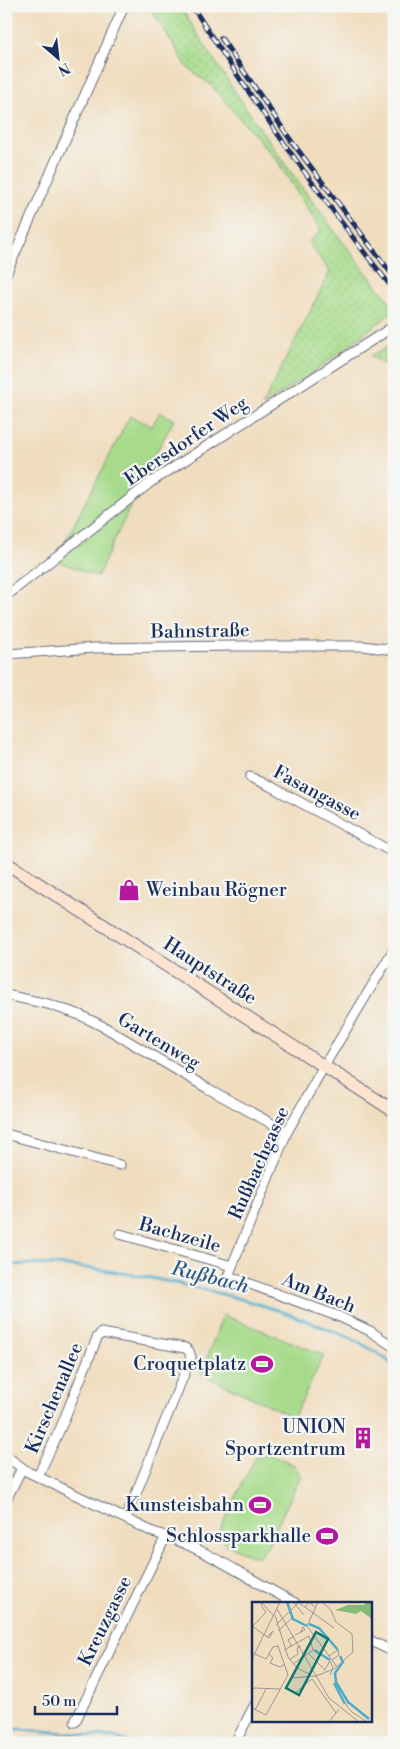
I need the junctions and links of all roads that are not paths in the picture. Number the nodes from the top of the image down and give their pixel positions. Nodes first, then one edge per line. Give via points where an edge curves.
1 (124, 6) edge
2 (6, 274) edge
3 (394, 326) edge
4 (6, 596) edge
5 (394, 650) edge
6 (6, 654) edge
7 (250, 777) dead end
8 (394, 853) edge
9 (6, 863) edge
10 (394, 949) edge
11 (6, 995) edge
12 (324, 1066) junction
13 (394, 1111) edge
14 (287, 1132) junction
15 (6, 1134) edge
16 (120, 1165) dead end
17 (120, 1234) dead end
18 (232, 1266) junction
19 (228, 1276) joint
20 (394, 1347) edge
21 (6, 1456) edge
22 (22, 1468) junction
23 (38, 1476) junction
24 (6, 1500) edge
25 (126, 1518) junction
26 (166, 1536) junction
27 (293, 1602) edge
28 (372, 1641) edge
29 (394, 1652) edge
30 (252, 1710) edge
31 (75, 1722) dead end
32 (235, 1743) edge

1 - 2 street
3 - 4 street, Ebersdorfer Weg via 157,478
5 - 6 street, Bahnstraße via 362,646 270,646 95,648
7 - 8 street, Fasangasse
9 - 12 main road, Hauptstraße
10 - 12 street, Rußbachgasse
11 - 14 street, Gartenweg via 80,1015
12 - 13 main road, Hauptstraße
12 - 14 street, Rußbachgasse
14 - 18 street, Rußbachgasse
15 - 16 street
17 - 18 street, Bachzeile
18 - 19 street, Rußbachgasse
19 - 20 street, Am Bach via 340,1317
21 - 22 street, Kirschenallee
22 - 23 street, Kirschenallee
22 - 24 street
23 - 25 street, Kirschenallee
23 - 25 street, Kirschenallee via 101,1333 185,1348 191,1357
25 - 26 street, Kirschenallee
26 - 27 street, Kirschenallee via 239,1571
26 - 31 street, Kreuzgasse
28 - 29 street
30 - 32 street

